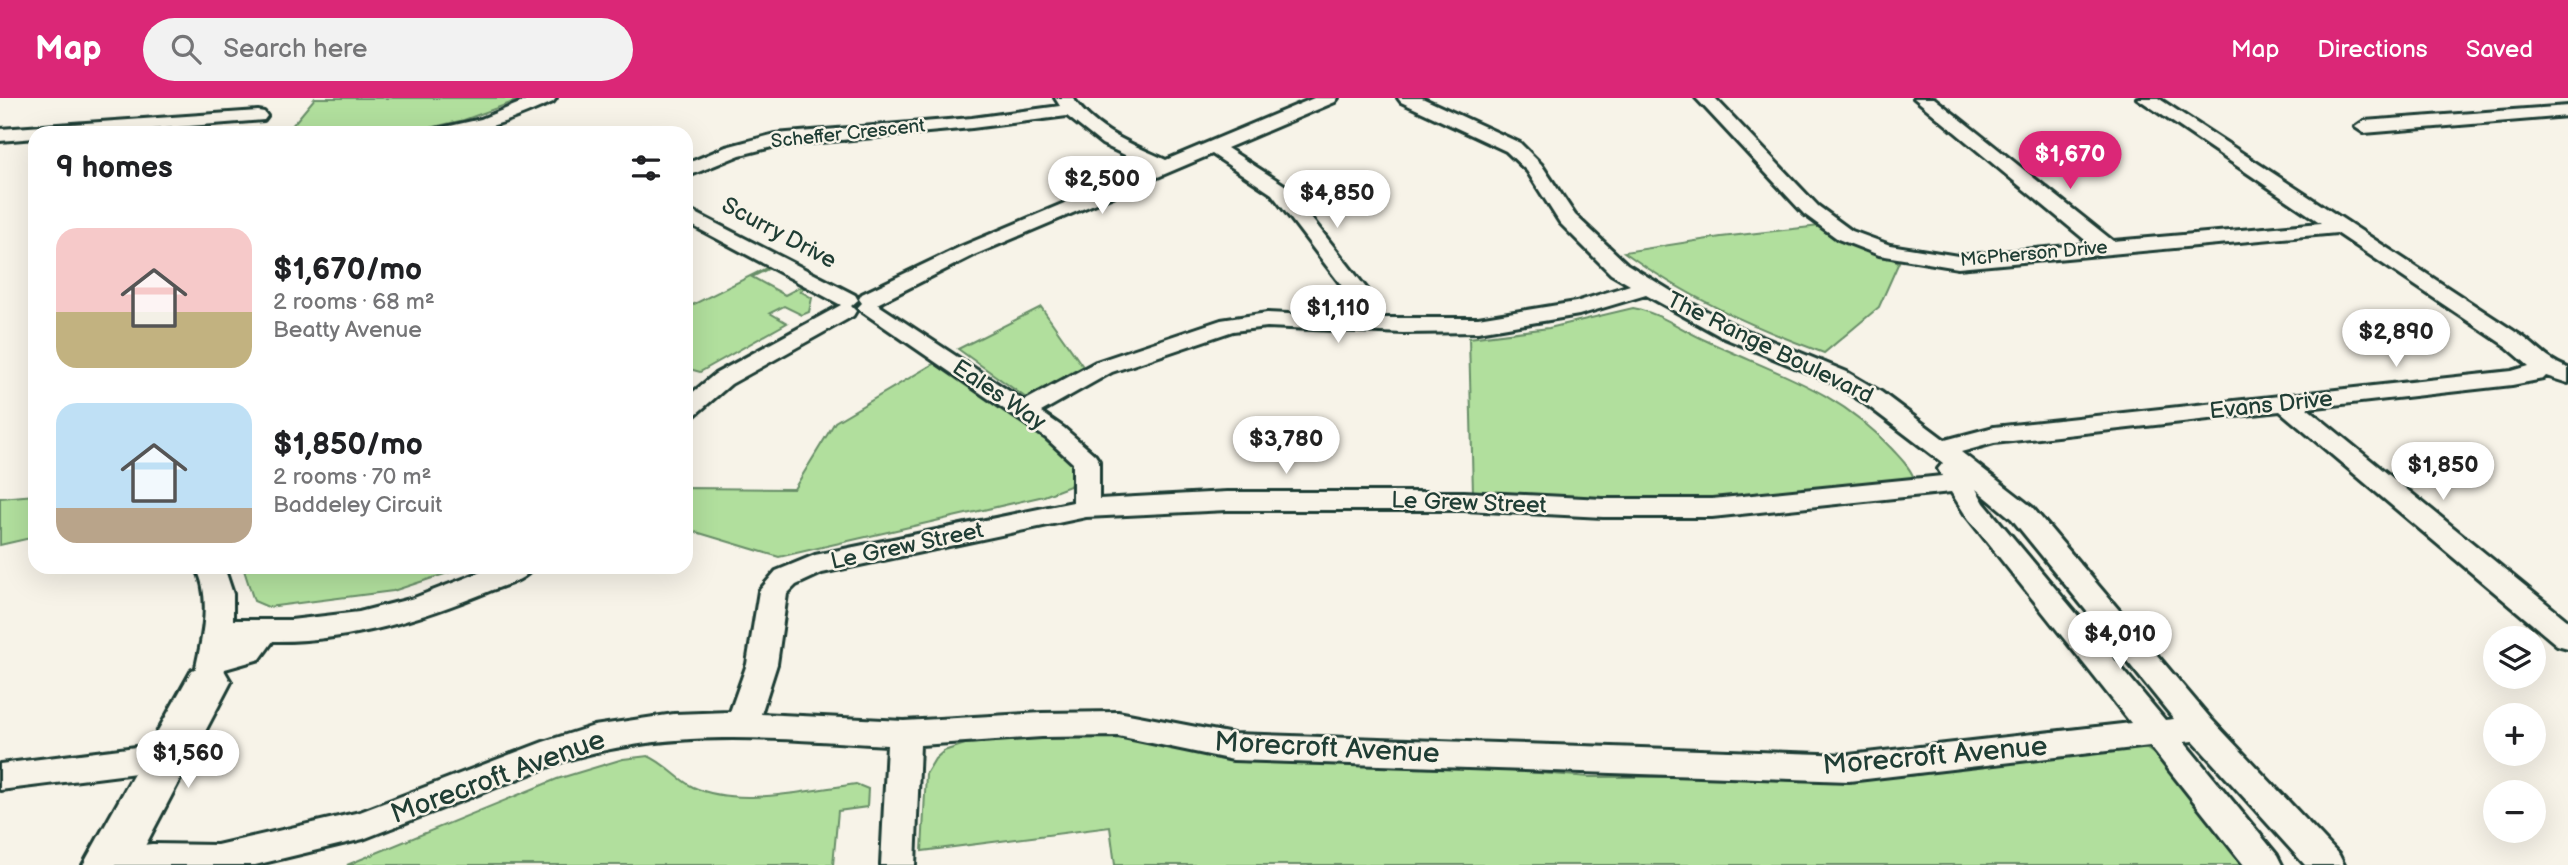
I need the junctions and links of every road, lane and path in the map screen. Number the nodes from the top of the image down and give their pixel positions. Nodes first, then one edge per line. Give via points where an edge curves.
1 (547, 98) edge
2 (1329, 98) edge
3 (1407, 98) edge
4 (1705, 98) edge
5 (1923, 98) edge
6 (2146, 98) edge
7 (2525, 98) edge
8 (1068, 105) edge
9 (2563, 115) edge
10 (258, 116) dead end
11 (122, 126) edge
12 (495, 126) edge
13 (2364, 127) dead end
14 (28, 133) edge
15 (0, 135) edge
16 (1207, 150) junction
17 (693, 168) edge
18 (1161, 169) junction
19 (693, 218) edge
20 (2339, 227) junction
21 (2107, 247) junction
22 (1648, 287) junction
23 (858, 305) junction
24 (1363, 324) junction
25 (2541, 366) junction
26 (2568, 376) edge
27 (693, 404) edge
28 (2287, 404) junction
29 (1023, 412) junction
30 (1940, 449) junction
31 (1970, 482) junction
32 (1086, 508) junction
33 (215, 574) edge
34 (504, 574) edge
35 (2568, 636) edge
36 (259, 639) junction
37 (215, 649) junction
38 (741, 726) junction
39 (2200, 728) junction
40 (904, 733) junction
41 (2158, 734) junction
42 (168, 756) junction
43 (0, 777) edge
44 (208, 861) edge
45 (109, 864) edge
46 (898, 865) edge
47 (2265, 865) edge
48 (2327, 865) edge

1 - 12 street
2 - 16 street
3 - 22 street, The Range Boulevard via 1513,148 1534,168 1585,239
4 - 21 street, McPherson Drive via 1811,210 1845,234 1886,251 1958,262
5 - 21 street
6 - 20 street
7 - 9 street
8 - 17 street, Scheffer Crescent via 1014,118 775,140
8 - 18 street via 1133,158
9 - 13 street
10 - 11 street
14 - 15 street
16 - 18 street
16 - 24 street via 1271,183 1288,199 1359,293
18 - 23 street via 936,265
19 - 23 street, Scurry Drive
20 - 21 street, McPherson Drive
20 - 25 street via 2515,342
22 - 24 street via 1614,300 1505,323
22 - 30 street, The Range Boulevard via 1730,332 1839,377 1902,417
23 - 27 street via 723,379
23 - 29 street, Eales Way
24 - 29 street via 1268,320 1210,330 1104,367
25 - 26 street
25 - 28 street, Evans Drive via 2535,374 2512,378
28 - 30 street, Evans Drive via 1994,435
28 - 35 street
29 - 32 street, Eales Way via 1086,461
30 - 31 street, The Range Boulevard
31 - 32 street, Le Grew Street via 1712,508 1464,500 1227,501
31 - 39 street, The Range Boulevard via 2022,513
31 - 41 street, The Range Boulevard via 1974,508
32 - 38 street, Le Grew Street via 815,565 786,578 773,591 762,664
33 - 37 street
34 - 36 street via 413,610
36 - 37 street
36 - 37 street
37 - 42 street
38 - 40 street, Morecroft Avenue
38 - 44 street, Morecroft Avenue via 674,726 594,739 363,825
39 - 41 street, Morecroft Avenue
39 - 48 street, The Range Boulevard
40 - 41 street, Morecroft Avenue via 1118,724 1233,747 1849,768
40 - 46 street
41 - 47 street, The Range Boulevard
42 - 43 street
42 - 45 street
44 - 45 street, Morecroft Avenue via 152,859

